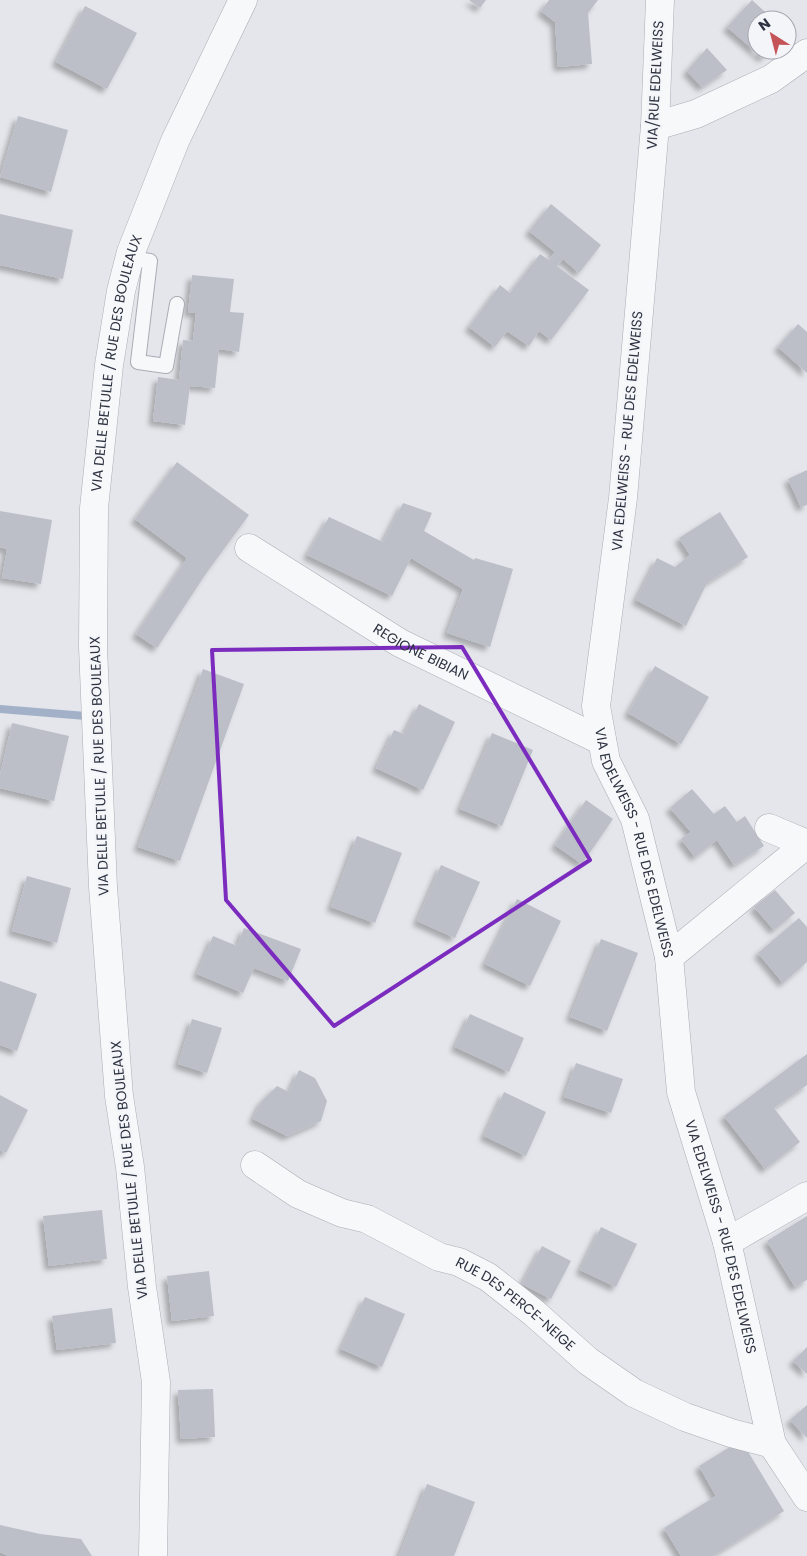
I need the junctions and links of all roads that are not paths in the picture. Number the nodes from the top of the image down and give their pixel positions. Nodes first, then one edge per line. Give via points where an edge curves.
1 (243, 0) edge
2 (660, 0) edge
3 (807, 53) edge
4 (655, 126) junction
5 (650, 170) joint
6 (130, 258) junction
7 (177, 304) dead end
8 (249, 548) dead end
9 (602, 741) junction
10 (769, 828) dead end
11 (669, 957) junction
12 (255, 1165) dead end
13 (807, 1196) edge
14 (727, 1242) junction
15 (772, 1444) junction
16 (807, 1497) edge
17 (152, 1556) edge

1 - 6 street, VIA DELLE BETULLE / RUE DES BOULEAUX via 175,141
2 - 4 street, VIA/RUE EDELWEISS
3 - 4 street via 771,79 696,114
4 - 5 street, VIA/RUE EDELWEISS
5 - 9 street, VIA EDELWEISS - RUE DES EDELWEISS via 622,498 596,706
6 - 7 lane via 150,261 138,362 166,366
6 - 17 street, VIA DELLE BETULLE / RUE DES BOULEAUX via 109,365 94,508 93,647 103,887 119,1096 156,1382
8 - 9 street, REGIONE BIBIAN via 400,643
9 - 11 street, VIA EDELWEISS - RUE DES EDELWEISS via 606,761 635,819
10 - 11 street via 807,844
11 - 14 street, VIA EDELWEISS - RUE DES EDELWEISS via 681,1092
12 - 15 street, RUE DES PERCE-NEIGE via 298,1194 342,1213 367,1219 439,1257 459,1262 488,1277 588,1361 634,1393 685,1417
13 - 14 street
14 - 15 street, VIA EDELWEISS - RUE DES EDELWEISS
15 - 16 street, VIA EDELWEISS - RUE DES EDELWEISS

